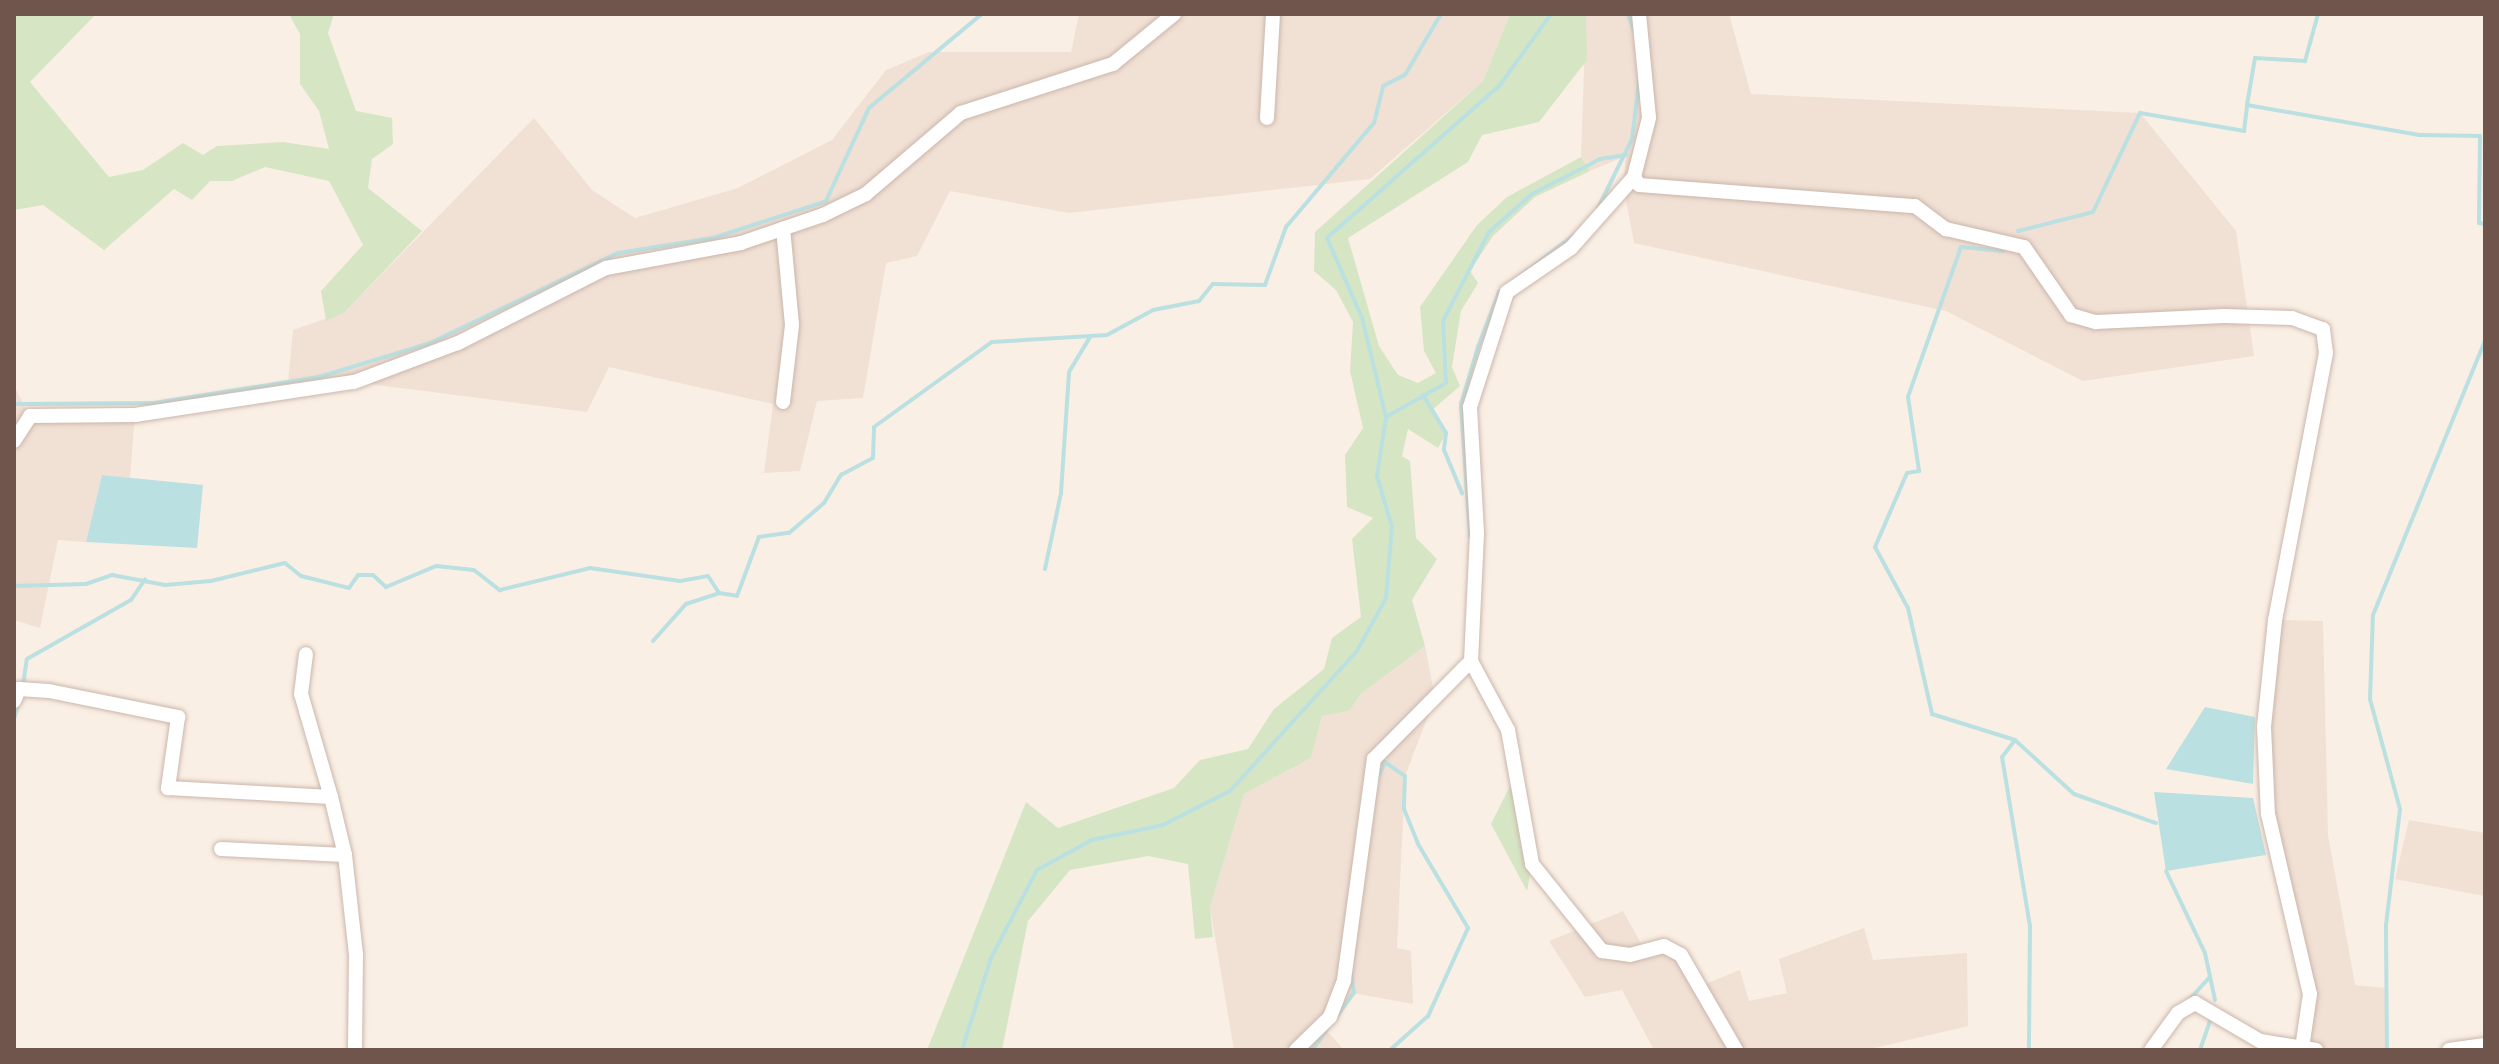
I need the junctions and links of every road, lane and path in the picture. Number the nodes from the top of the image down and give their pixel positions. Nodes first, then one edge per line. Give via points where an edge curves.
1 (1174, 14) edge
2 (1273, 14) edge
3 (1639, 14) edge
4 (1267, 118) dead end
5 (1634, 177) junction
6 (783, 228) junction
7 (783, 402) dead end
8 (14, 412) edge
9 (30, 416) junction
10 (14, 441) edge
11 (306, 654) dead end
12 (1471, 661) junction
13 (14, 701) edge
14 (331, 797) junction
15 (221, 849) dead end
16 (345, 855) junction
17 (2485, 1045) edge
18 (2309, 1049) edge
19 (355, 1050) edge
20 (1296, 1050) edge
21 (1736, 1050) edge
22 (2151, 1050) edge
23 (2449, 1050) edge

1 - 6 street via 1113,64 961,113 866,194
2 - 4 street
3 - 5 street via 1649,118
5 - 12 street via 1581,239 1507,292 1485,352 1470,407 1477,534
5 - 18 street via 1639,185 1915,206 1946,229 2024,247 2071,315 2096,322 2237,316 2292,318 2323,329 2326,353 2275,620 2264,727 2268,814 2310,994
6 - 7 street via 792,325
6 - 9 street via 606,268 458,343 354,382 135,415
8 - 9 street
9 - 10 street
11 - 14 street via 301,694
12 - 20 street via 1374,759 1340,963 1344,980 1330,1017
12 - 21 street via 1508,730 1532,864 1602,951 1630,955 1664,946 1681,955
13 - 14 street via 19,689 49,691 178,717 168,788
14 - 16 street
15 - 16 street
16 - 19 street via 356,954
17 - 23 street
18 - 22 street via 2260,1041 2195,1003 2178,1013

